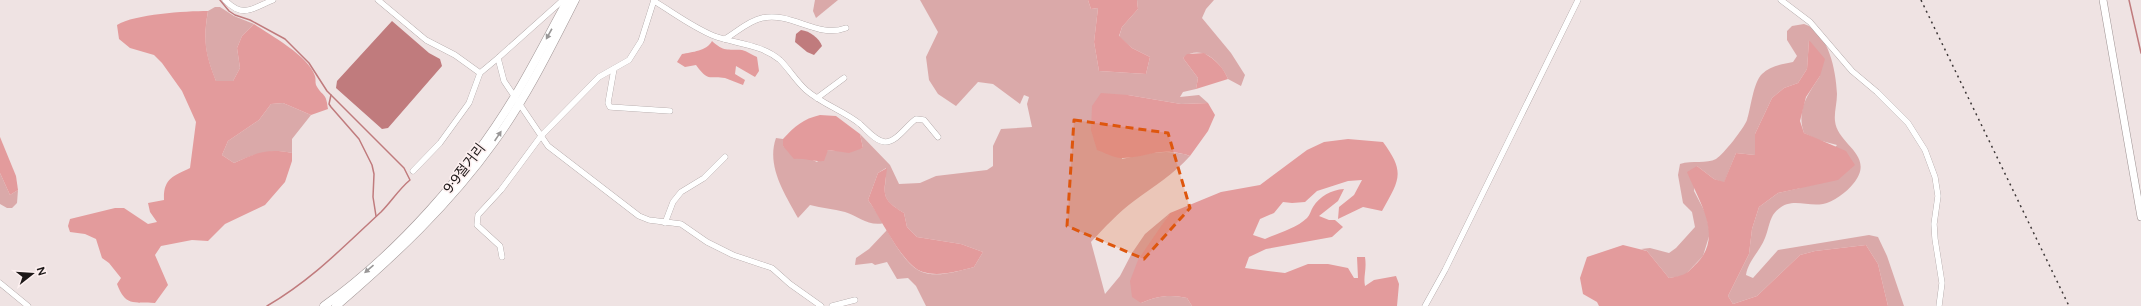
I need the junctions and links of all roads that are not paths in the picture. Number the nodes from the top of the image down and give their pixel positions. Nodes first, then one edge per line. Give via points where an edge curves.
1 (225, 0) edge
2 (273, 0) edge
3 (378, 0) edge
4 (563, 0) edge
5 (568, 0) edge
6 (575, 0) edge
7 (654, 0) edge
8 (1578, 0) edge
9 (1781, 0) edge
10 (2103, 0) edge
11 (846, 28) dead end
12 (725, 39) junction
13 (498, 58) junction
14 (614, 69) junction
15 (480, 73) junction
16 (844, 78) dead end
17 (817, 98) junction
18 (517, 101) junction
19 (670, 111) dead end
20 (541, 136) junction
21 (938, 137) dead end
22 (725, 157) dead end
23 (413, 171) dead end
24 (2141, 217) edge
25 (665, 223) junction
26 (502, 257) dead end
27 (0, 283) edge
28 (855, 300) dead end
29 (28, 306) edge
30 (324, 306) edge
31 (336, 306) edge
32 (821, 306) edge
33 (832, 306) edge
34 (1424, 306) edge
35 (1938, 306) edge

1 - 2 street via 240,11
3 - 15 street via 426,40 455,55
4 - 13 street
5 -> 18 highway, 9·9절거리
6 - 18 highway, 9·9절거리
7 - 12 street via 693,26
7 - 14 street via 641,42 629,60
8 - 34 street via 1445,270
9 - 35 street via 1810,22 1852,71 1908,123 1925,150 1935,177 1938,196 1935,239 1942,283
10 - 24 main road
11 - 12 street via 840,31 825,30 781,16 750,22
12 - 17 street via 773,55 797,82
13 - 15 street
13 - 18 street via 504,81
14 - 19 street via 609,96 610,107
14 - 20 street via 594,81
15 - 23 street via 465,109 440,143
16 - 17 street
17 - 21 street via 856,121 882,141 894,139 916,119 924,120
18 - 20 street
18 -> 30 highway, 9·9절거리 via 446,192 392,249
31 -> 18 highway, 9·9절거리 via 397,253 448,198 494,142
20 - 25 street via 556,153 639,216
20 - 26 street via 501,190 478,215 477,225 500,246
22 - 25 street via 704,178 681,192 673,202
25 - 32 street via 681,224 732,255 772,268
27 - 29 street
28 - 33 street

